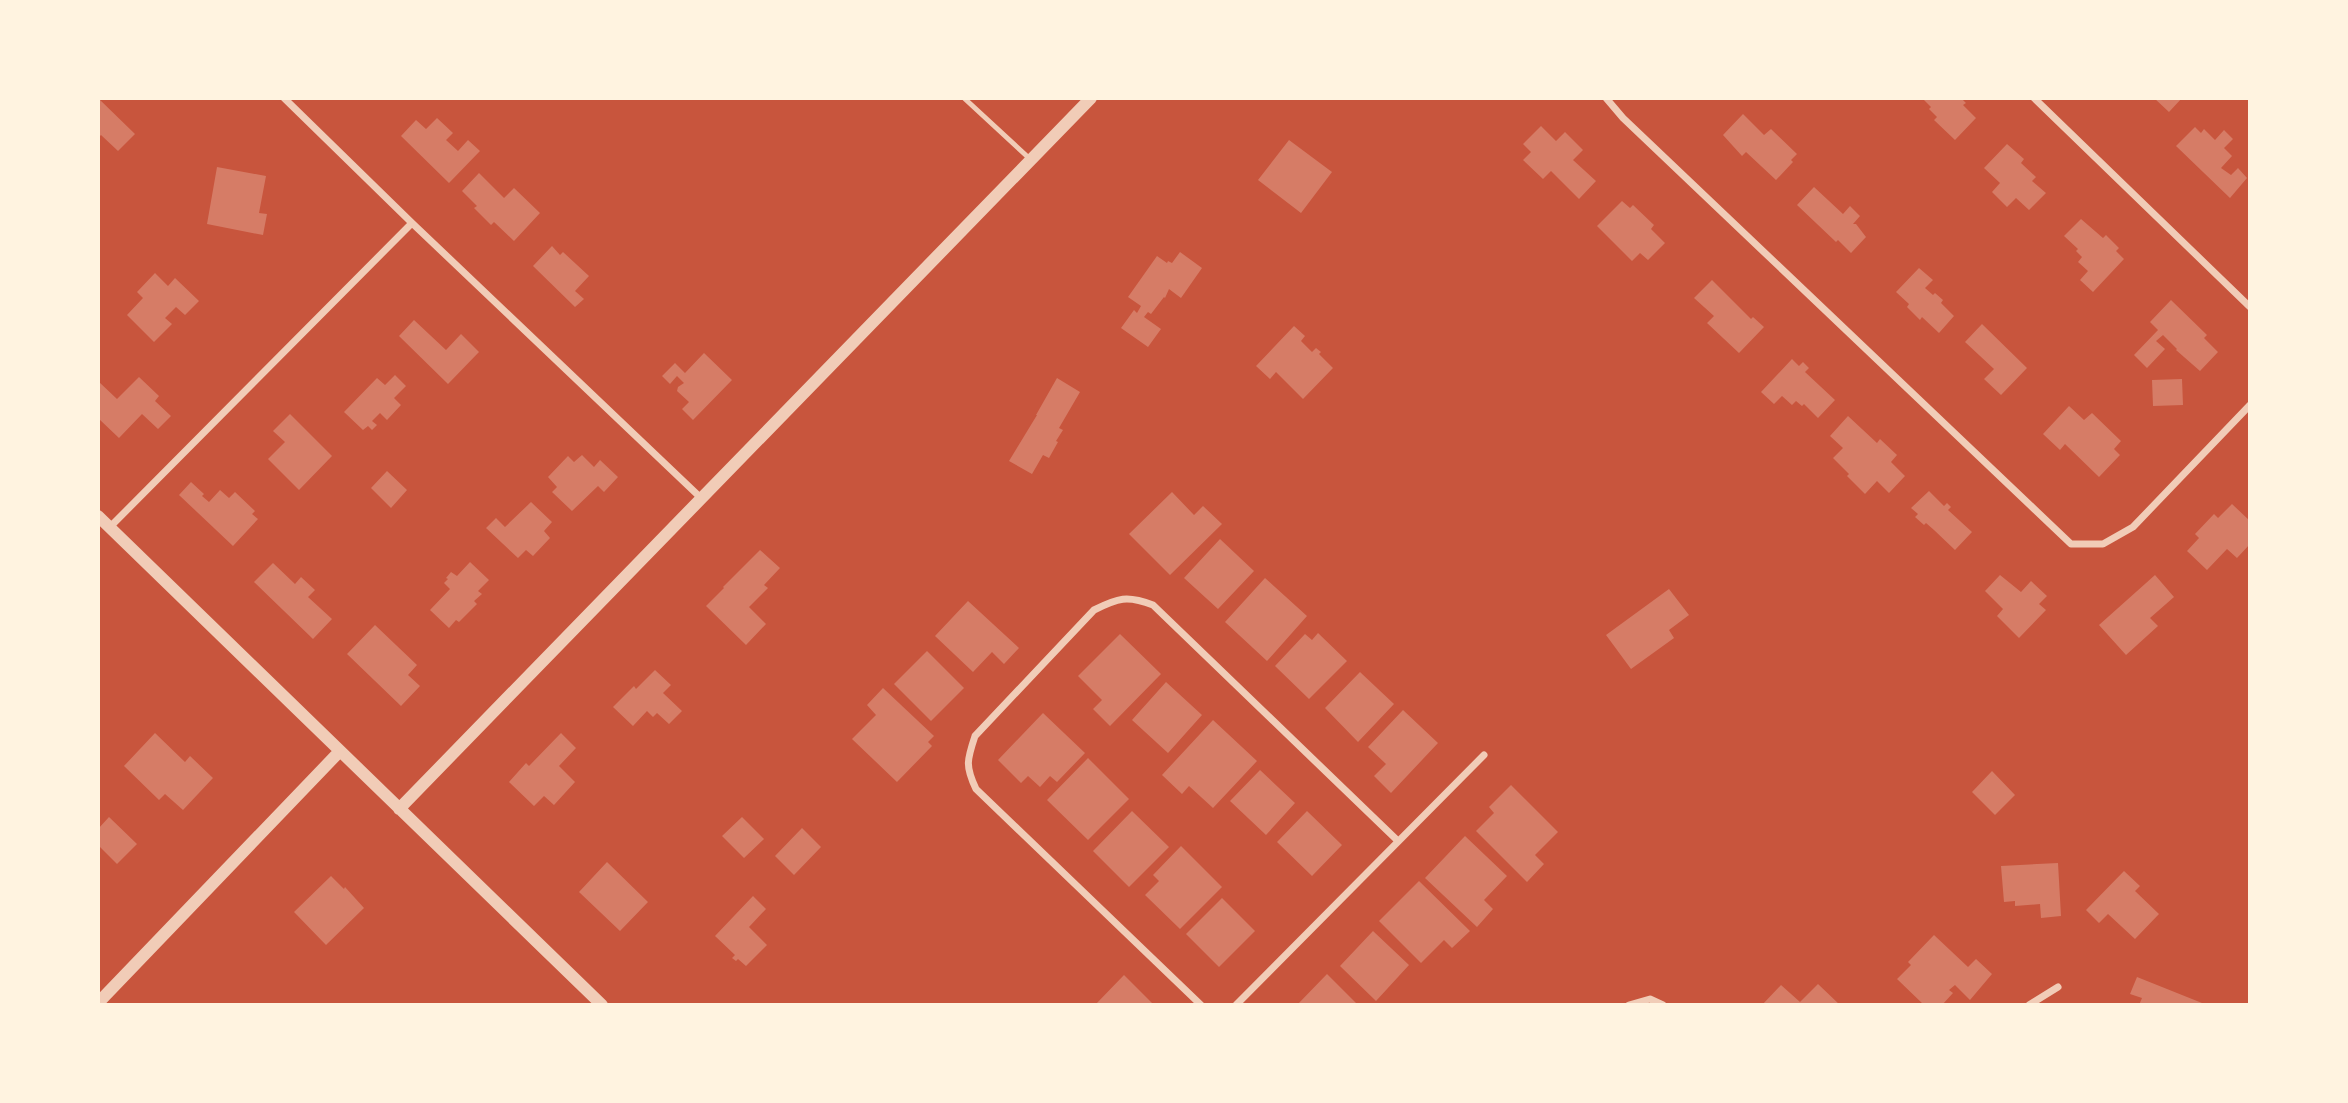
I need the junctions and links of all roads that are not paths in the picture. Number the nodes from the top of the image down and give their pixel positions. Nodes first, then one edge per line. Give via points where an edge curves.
1 (284, 98) edge
2 (964, 98) edge
3 (1091, 98) edge
4 (1606, 98) edge
5 (2034, 98) edge
6 (1030, 159) junction
7 (412, 223) junction
8 (2250, 307) edge
9 (2250, 405) edge
10 (701, 498) junction
11 (98, 516) edge
12 (110, 527) junction
13 (340, 751) junction
14 (1484, 755) dead end
15 (399, 809) junction
16 (1398, 841) junction
17 (2058, 987) dead end
18 (98, 1003) edge
19 (602, 1005) edge
20 (1201, 1005) edge
21 (1236, 1005) edge
22 (1629, 1005) edge
23 (1663, 1005) edge
24 (2029, 1005) edge

1 - 7 street
2 - 6 lane
3 - 6 street
4 - 9 street via 2071,544 2103,544 2133,527
5 - 8 street
6 - 10 street
7 - 10 street
7 - 12 street
10 - 15 street
11 - 12 street
12 - 13 street
13 - 15 street
13 - 18 street
14 - 16 street
15 - 19 street
16 - 20 street via 1153,605 1134,598 1114,600 1094,610 975,736 967,760 969,773 976,789
16 - 21 street
17 - 24 street
22 - 23 street via 1650,999

